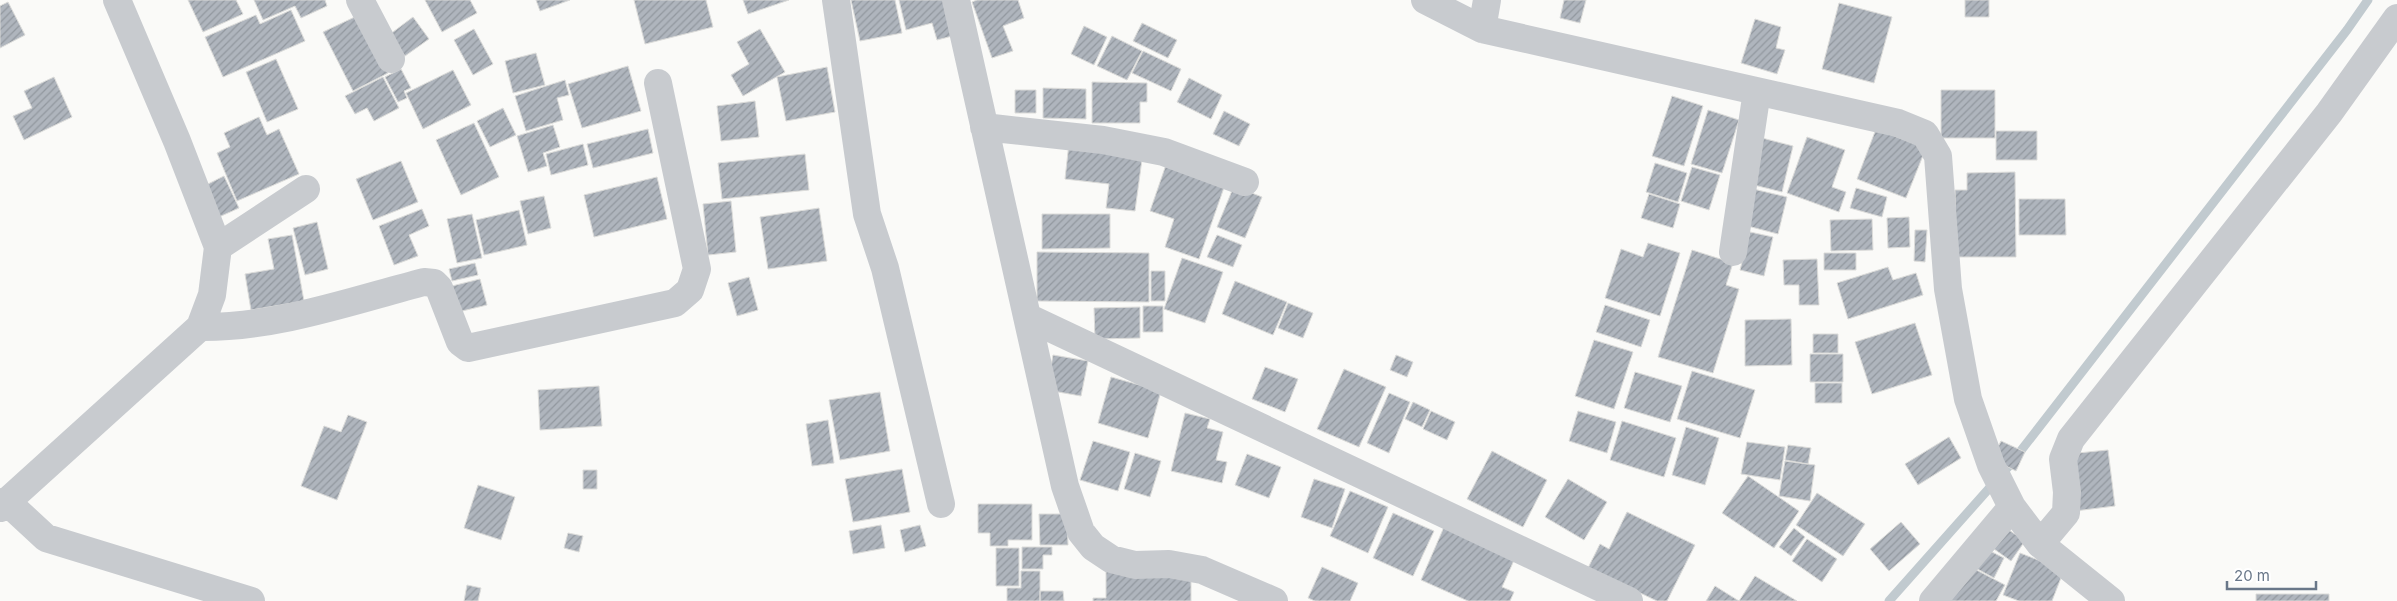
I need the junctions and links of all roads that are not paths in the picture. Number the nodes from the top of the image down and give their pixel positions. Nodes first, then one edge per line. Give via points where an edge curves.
1 (116, 0) edge
2 (360, 0) edge
3 (836, 0) edge
4 (956, 0) edge
5 (1426, 0) edge
6 (1488, 0) edge
7 (2397, 18) edge
8 (1482, 29) junction
9 (390, 59) dead end
10 (658, 83) dead end
11 (1757, 91) junction
12 (984, 127) junction
13 (1245, 182) dead end
14 (306, 189) dead end
15 (218, 247) junction
16 (1733, 252) dead end
17 (1027, 317) junction
18 (200, 327) junction
19 (3, 504) edge
20 (940, 504) dead end
21 (2012, 507) junction
22 (2040, 544) junction
23 (251, 601) edge
24 (1274, 601) edge
25 (1629, 601) edge
26 (1933, 601) edge
27 (2111, 601) edge

1 - 15 street via 177,141
2 - 9 street
3 - 20 street via 867,214 885,268
4 - 12 street
5 - 8 street
6 - 8 street
7 - 22 street via 2329,113 2071,439 2063,459 2066,513
8 - 11 street
10 - 18 street via 697,269 690,290 675,302 468,348 460,342 439,288 434,283 424,282 244,326
11 - 16 street
11 - 21 street via 1898,122 1925,134 1938,156 1948,289 1968,399 1991,465
12 - 13 street via 1103,140 1164,152
12 - 17 street
14 - 15 street
15 - 18 street via 212,295
17 - 24 street via 1065,486 1081,532 1093,547 1111,559 1135,565 1169,564 1202,570
17 - 25 street
18 - 19 street
19 - 23 street via 46,538
21 - 22 street
21 - 26 street
22 - 27 street

